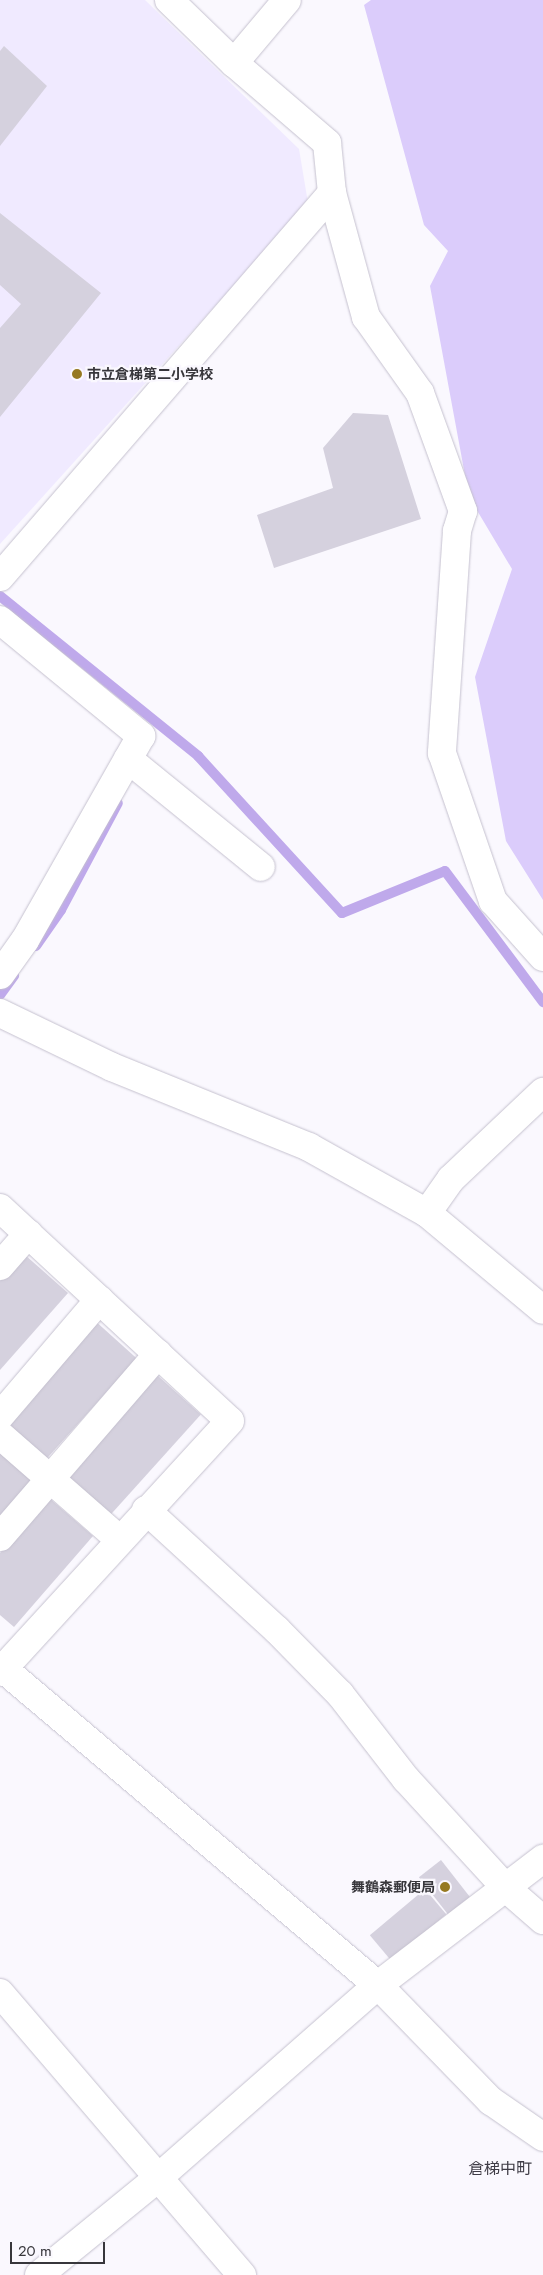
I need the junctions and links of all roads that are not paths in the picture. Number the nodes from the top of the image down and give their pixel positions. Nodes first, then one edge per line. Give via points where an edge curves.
1 (169, 0) edge
2 (287, 0) edge
3 (234, 63) junction
4 (332, 193) junction
5 (0, 577) edge
6 (0, 620) edge
7 (128, 759) junction
8 (261, 867) dead end
9 (543, 957) edge
10 (0, 975) edge
11 (0, 1014) edge
12 (543, 1092) edge
13 (0, 1208) edge
14 (427, 1213) junction
15 (28, 1234) junction
16 (0, 1266) edge
17 (99, 1300) junction
18 (538, 1305) edge
19 (543, 1331) edge
20 (158, 1354) junction
21 (0, 1416) edge
22 (0, 1435) edge
23 (50, 1479) junction
24 (146, 1510) junction
25 (0, 1537) edge
26 (119, 1539) junction
27 (1, 1669) edge
28 (543, 1858) edge
29 (506, 1888) junction
30 (543, 1920) edge
31 (378, 1985) junction
32 (0, 1993) edge
33 (543, 2137) edge
34 (158, 2178) junction
35 (39, 2275) edge
36 (242, 2275) edge

1 - 3 street
2 - 3 street
3 - 4 street via 327,142
4 - 5 street
4 - 9 street via 366,317 420,393 463,511 457,530 442,753 493,901
6 - 7 street via 141,736
7 - 8 street
7 - 10 street via 25,940
11 - 14 street via 112,1067 309,1147
12 - 14 street via 451,1179
13 - 15 street
14 - 18 street
15 - 16 street
15 - 17 street
17 - 20 street
17 - 21 street
18 - 19 street
20 - 23 street
20 - 24 street via 230,1421
22 - 23 street
23 - 25 street
23 - 26 street
24 - 26 street
24 - 29 street via 277,1630 340,1694 406,1779
26 - 27 street
27 - 31 street
28 - 29 street
29 - 30 street
29 - 31 street
31 - 33 street via 491,2101
31 - 34 street
32 - 34 street
34 - 35 street
34 - 36 street

